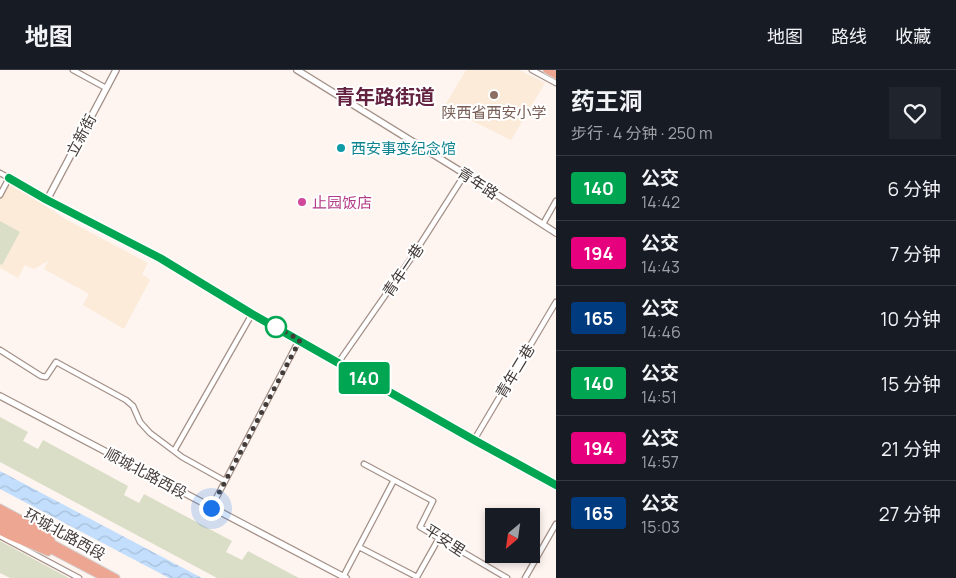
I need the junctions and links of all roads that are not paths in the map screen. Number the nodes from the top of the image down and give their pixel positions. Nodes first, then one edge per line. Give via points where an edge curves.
1 (73, 70) edge
2 (116, 70) edge
3 (298, 70) edge
4 (532, 70) edge
5 (547, 70) edge
6 (556, 75) edge
7 (556, 83) edge
8 (106, 88) junction
9 (0, 173) edge
10 (465, 174) junction
11 (9, 178) junction
12 (0, 195) edge
13 (47, 200) junction
14 (556, 201) edge
15 (543, 224) junction
16 (556, 233) edge
17 (556, 302) edge
18 (252, 314) junction
19 (300, 340) junction
20 (0, 350) edge
21 (338, 363) junction
22 (0, 396) edge
23 (474, 440) junction
24 (174, 450) junction
25 (364, 464) dead end
26 (394, 480) junction
27 (225, 481) junction
28 (556, 485) edge
29 (0, 508) edge
30 (211, 508) junction
31 (0, 515) edge
32 (0, 523) edge
33 (556, 524) edge
34 (0, 531) edge
35 (0, 536) edge
36 (439, 538) junction
37 (55, 544) junction
38 (359, 547) junction
39 (90, 570) junction
40 (68, 572) junction
41 (344, 577) edge
42 (64, 578) edge
43 (79, 578) edge
44 (105, 578) edge
45 (116, 578) edge
46 (507, 578) edge
47 (525, 578) edge

1 - 8 street
2 - 8 street, 立新街
3 - 10 street, 青年路
4 - 7 street
5 - 6 main road
8 - 13 street, 立新街
9 - 11 street
10 - 15 street, 青年路
10 - 21 street, 青年一巷
11 - 12 street
11 - 13 street
13 - 18 street via 160,258
14 - 15 street
15 - 16 street, 青年路
17 - 23 street, 青年二巷
18 - 19 street
18 - 24 street
19 - 21 street
19 - 27 street
20 - 24 street via 41,376 46,377 56,362 126,400 150,433
21 - 23 street
22 - 30 street, 顺城北路西段
23 - 28 street
24 - 27 street
25 - 26 street, 平安里
26 - 36 street, 平安里 via 434,501 420,527
26 - 38 street
27 - 30 street
29 - 37 main road via 43,531
30 - 41 street, 顺城北路西段
31 - 37 main road, 环城北路西段
32 - 39 main road, 环城北路西段
33 - 47 street
34 - 39 main road
35 - 40 street
36 - 38 street via 417,577
36 - 46 street, 平安里
37 - 45 main road, 环城北路西段
38 - 41 street
39 - 44 main road, 环城北路西段
40 - 42 street
40 - 43 street

